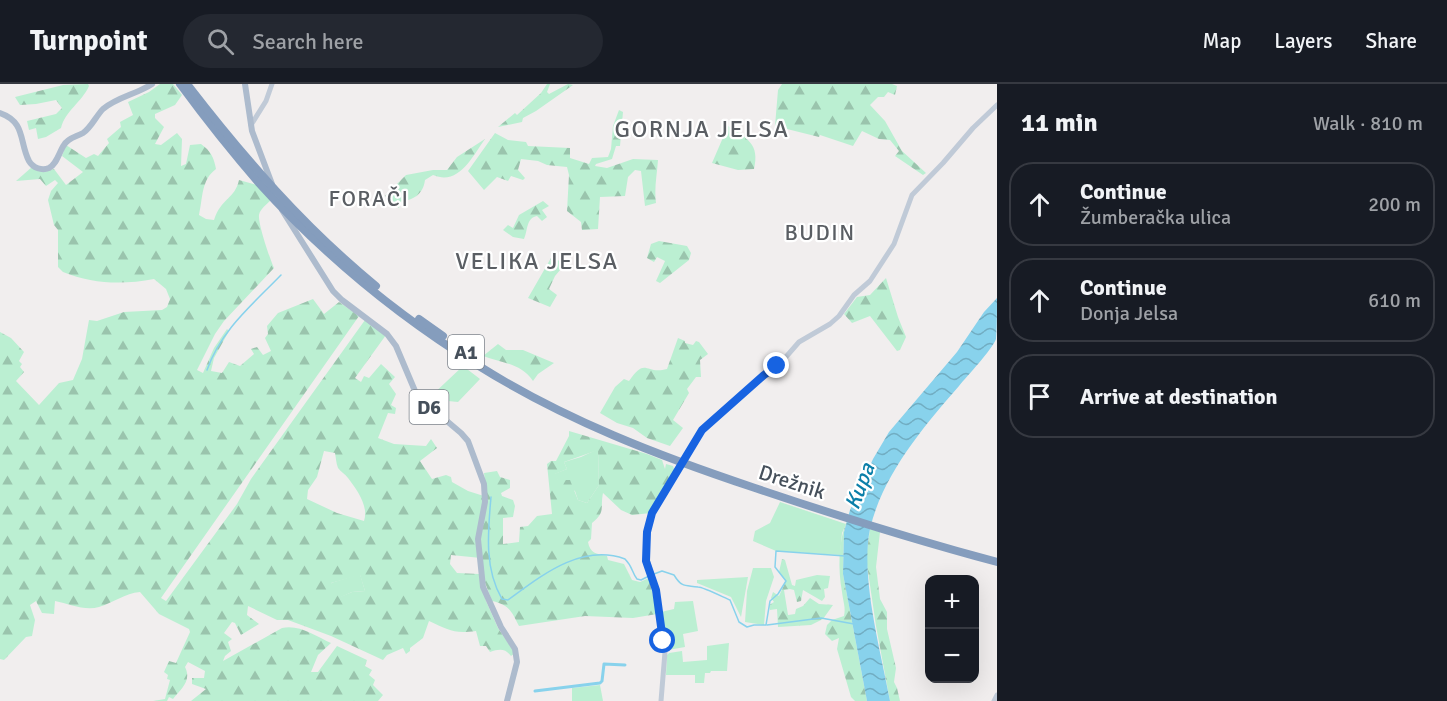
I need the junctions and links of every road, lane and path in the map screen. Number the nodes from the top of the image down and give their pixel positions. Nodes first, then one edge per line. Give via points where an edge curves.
1 (152, 84) edge
2 (180, 84) edge
3 (187, 84) edge
4 (245, 84) edge
5 (272, 84) edge
6 (997, 105) edge
7 (0, 113) edge
8 (251, 125) junction
9 (262, 181) junction
10 (648, 447) junction
11 (997, 557) edge
12 (997, 562) edge
13 (997, 695) edge
14 (507, 701) edge
15 (661, 701) edge
16 (994, 701) edge

1 - 7 main road via 109,104 84,133 65,143 50,168 42,170 28,159 21,132 14,122
2 - 9 highway, A1
3 - 9 highway, A1
4 - 8 main road, D6
5 - 8 main road
6 - 15 main road via 912,195 887,258 870,281 830,324 799,342 702,430 652,513 646,561 656,590 665,652
8 - 14 main road, D6 via 284,214 329,285 342,300 387,334 415,391 468,441 484,484 478,539 483,588 515,649 517,662
9 - 10 highway, A1 via 320,241 399,311 481,368 556,410
10 - 11 highway, Drežnik / A1
10 - 12 highway, Drežnik / A1 via 831,513
13 - 16 main road

